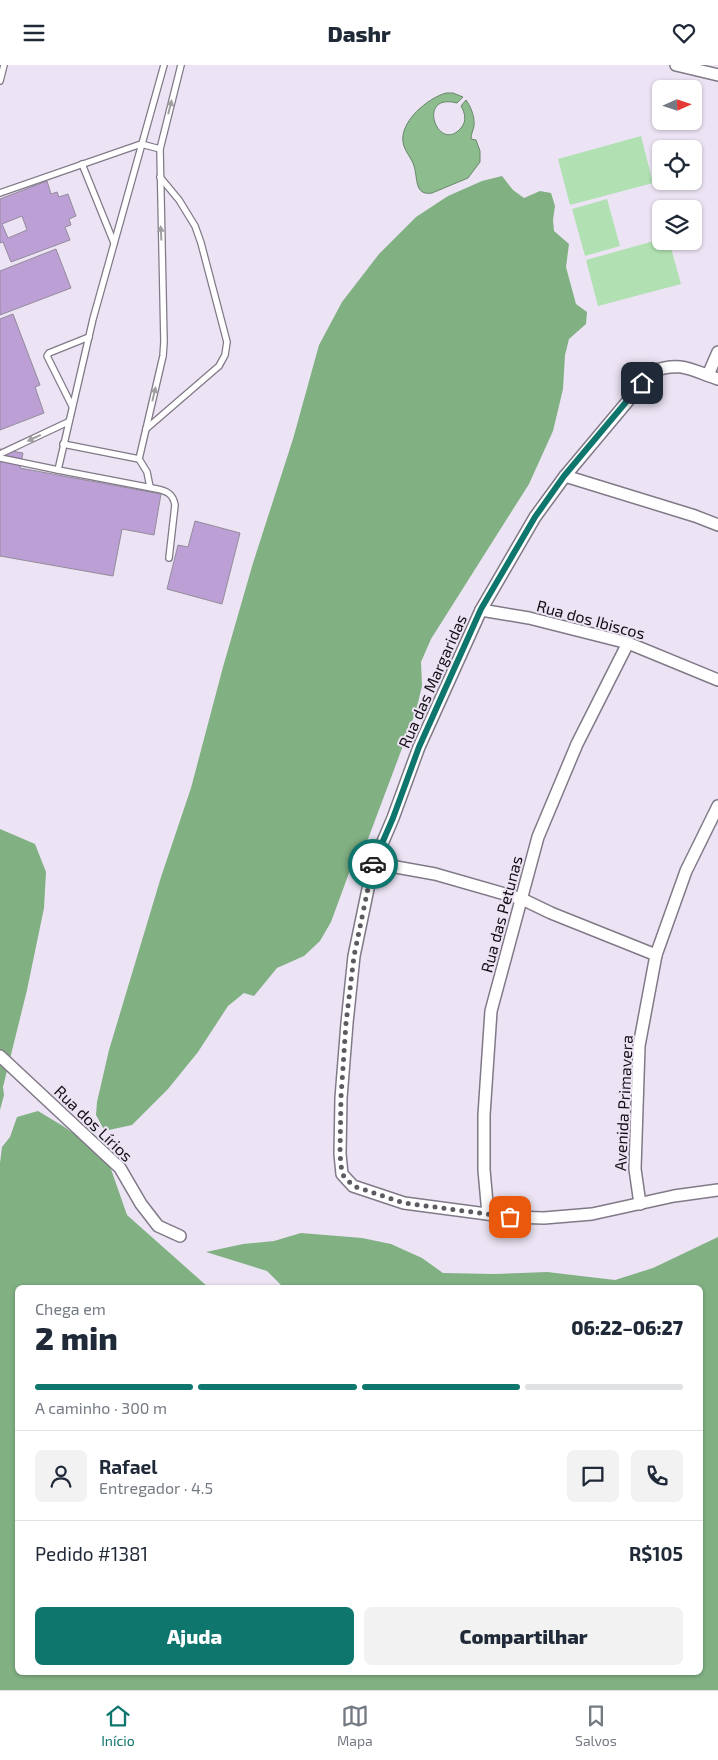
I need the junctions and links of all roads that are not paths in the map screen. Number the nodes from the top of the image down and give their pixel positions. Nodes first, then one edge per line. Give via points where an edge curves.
1 (4, 65) edge
2 (164, 65) edge
3 (181, 65) edge
4 (676, 65) edge
5 (718, 75) edge
6 (0, 81) edge
7 (142, 144) junction
8 (160, 149) junction
9 (82, 164) junction
10 (160, 177) junction
11 (0, 193) edge
12 (114, 243) junction
13 (89, 337) junction
14 (718, 352) edge
15 (713, 377) edge
16 (72, 406) junction
17 (68, 422) junction
18 (146, 429) junction
19 (64, 444) junction
20 (0, 456) edge
21 (139, 459) junction
22 (58, 470) junction
23 (564, 476) junction
24 (150, 487) junction
25 (718, 525) edge
26 (168, 558) dead end
27 (481, 609) junction
28 (628, 643) junction
29 (718, 680) edge
30 (718, 806) edge
31 (713, 828) edge
32 (373, 865) junction
33 (522, 899) junction
34 (656, 955) junction
35 (0, 1057) edge
36 (718, 1190) edge
37 (640, 1205) junction
38 (488, 1214) junction
39 (180, 1236) dead end

1 - 6 lane
2 - 7 lane
8 -> 3 lane
4 - 5 street
7 - 8 lane
7 - 9 lane
7 - 12 lane
8 - 10 lane
9 - 11 lane
9 - 12 lane
18 -> 10 lane via 164,342
10 - 18 lane via 195,226 227,342 219,366
12 - 13 lane
13 - 16 lane
13 - 16 lane via 47,356
14 - 15 street
15 - 23 street, Rua das Margaridas via 686,367 667,366 653,371
16 - 17 lane
17 - 19 lane
17 -> 20 lane
18 - 21 lane
19 - 21 lane
19 - 22 lane
20 - 22 lane
21 - 24 lane via 147,471
22 - 24 lane
23 - 25 street
23 - 27 street, Rua das Margaridas via 535,517
24 - 26 lane via 164,490 174,497
27 - 28 street, Rua dos Ibiscos
27 - 32 street, Rua das Margaridas via 419,747
28 - 29 street, Rua dos Ibiscos
28 - 33 street, Rua das Petunas via 577,744 538,837
30 - 31 street, Avenida Primavera
31 - 34 street, Avenida Primavera via 686,871
32 - 33 street via 435,874
32 - 38 street, Rua das Margaridas via 354,956 346,1023 341,1097 342,1174 353,1186 404,1203
33 - 34 street
33 - 38 street, Rua das Petunas via 491,1011 484,1115
34 - 37 street, Avenida Primavera via 639,1046 635,1169
35 - 39 street, Rua dos Lírios via 120,1168 158,1226
36 - 37 street
37 - 38 street via 592,1214 544,1217

